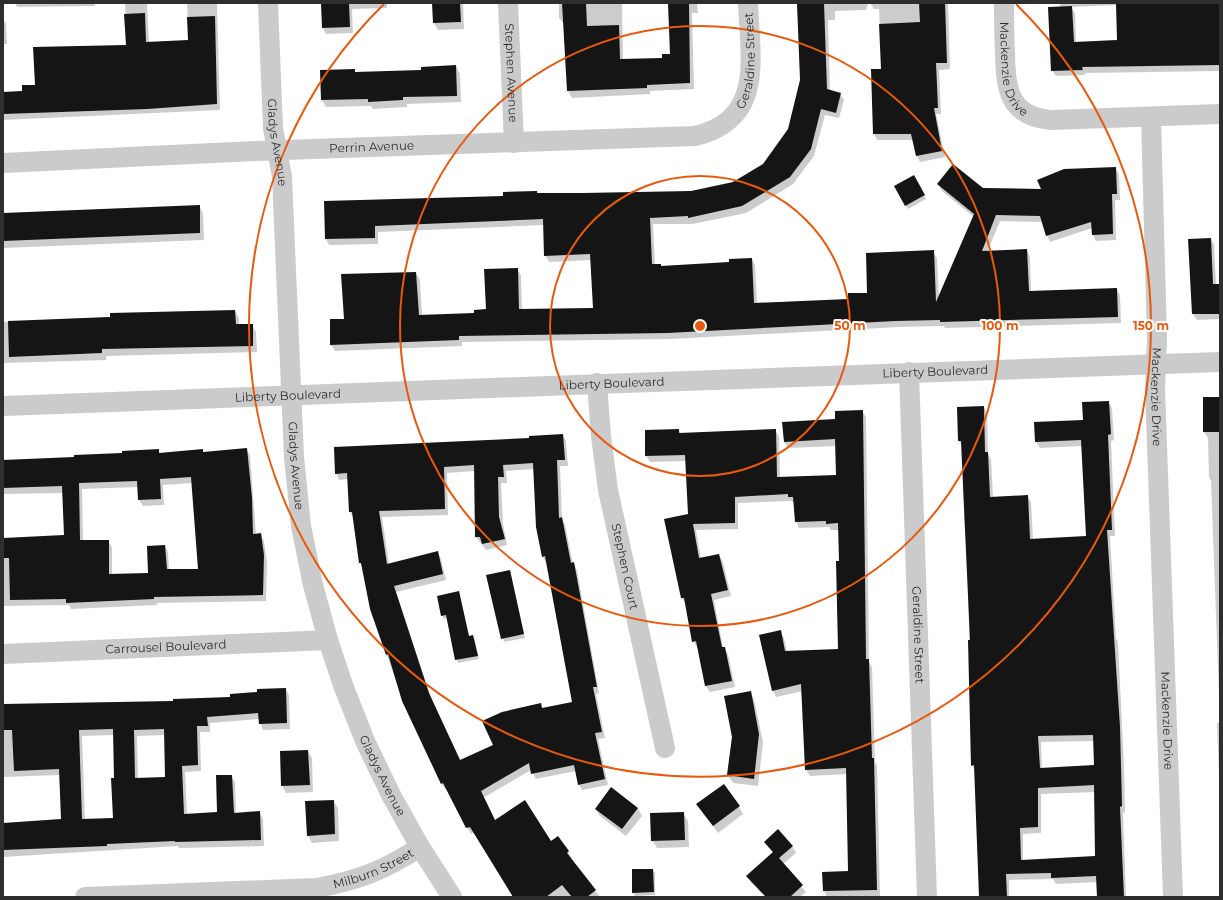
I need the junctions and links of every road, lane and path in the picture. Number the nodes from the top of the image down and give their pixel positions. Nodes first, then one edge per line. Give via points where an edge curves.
1 (268, 3) edge
2 (508, 3) edge
3 (748, 3) edge
4 (1004, 3) edge
5 (1220, 114) edge
6 (733, 115) joint
7 (1151, 117) junction
8 (514, 142) junction
9 (277, 150) junction
10 (3, 163) edge
11 (1220, 362) edge
12 (1157, 364) junction
13 (909, 372) junction
14 (597, 383) junction
15 (291, 396) junction
16 (3, 406) edge
17 (328, 640) junction
18 (3, 654) edge
19 (665, 748) dead end
20 (420, 847) junction
21 (85, 897) edge
22 (452, 897) edge
23 (927, 897) edge
24 (1174, 897) edge

1 - 9 street, Gladys Avenue via 273,128
2 - 8 street, Stephen Avenue
3 - 6 street, Geraldine Street via 750,77 742,105
4 - 7 street, Mackenzie Drive via 1007,89 1015,105 1022,111 1051,120
5 - 7 street
6 - 8 street, Perrin Avenue via 721,126 695,136
7 - 12 street, Mackenzie Drive
8 - 9 street, Perrin Avenue
9 - 10 street, Perrin Avenue
9 - 15 street, Gladys Avenue via 282,177
11 - 12 street, Liberty Boulevard
12 - 13 street, Liberty Boulevard
12 - 24 street, Mackenzie Drive via 1155,388
13 - 14 street, Liberty Boulevard
13 - 23 street, Geraldine Street
14 - 15 street, Liberty Boulevard
14 - 19 street, Stephen Court via 608,490
15 - 16 street, Liberty Boulevard
15 - 17 street, Gladys Avenue via 301,526
17 - 18 street, Carrousel Boulevard
17 - 20 street, Gladys Avenue via 365,741
20 - 21 street, Milburn Street via 370,875 316,888
20 - 22 street, Gladys Avenue

